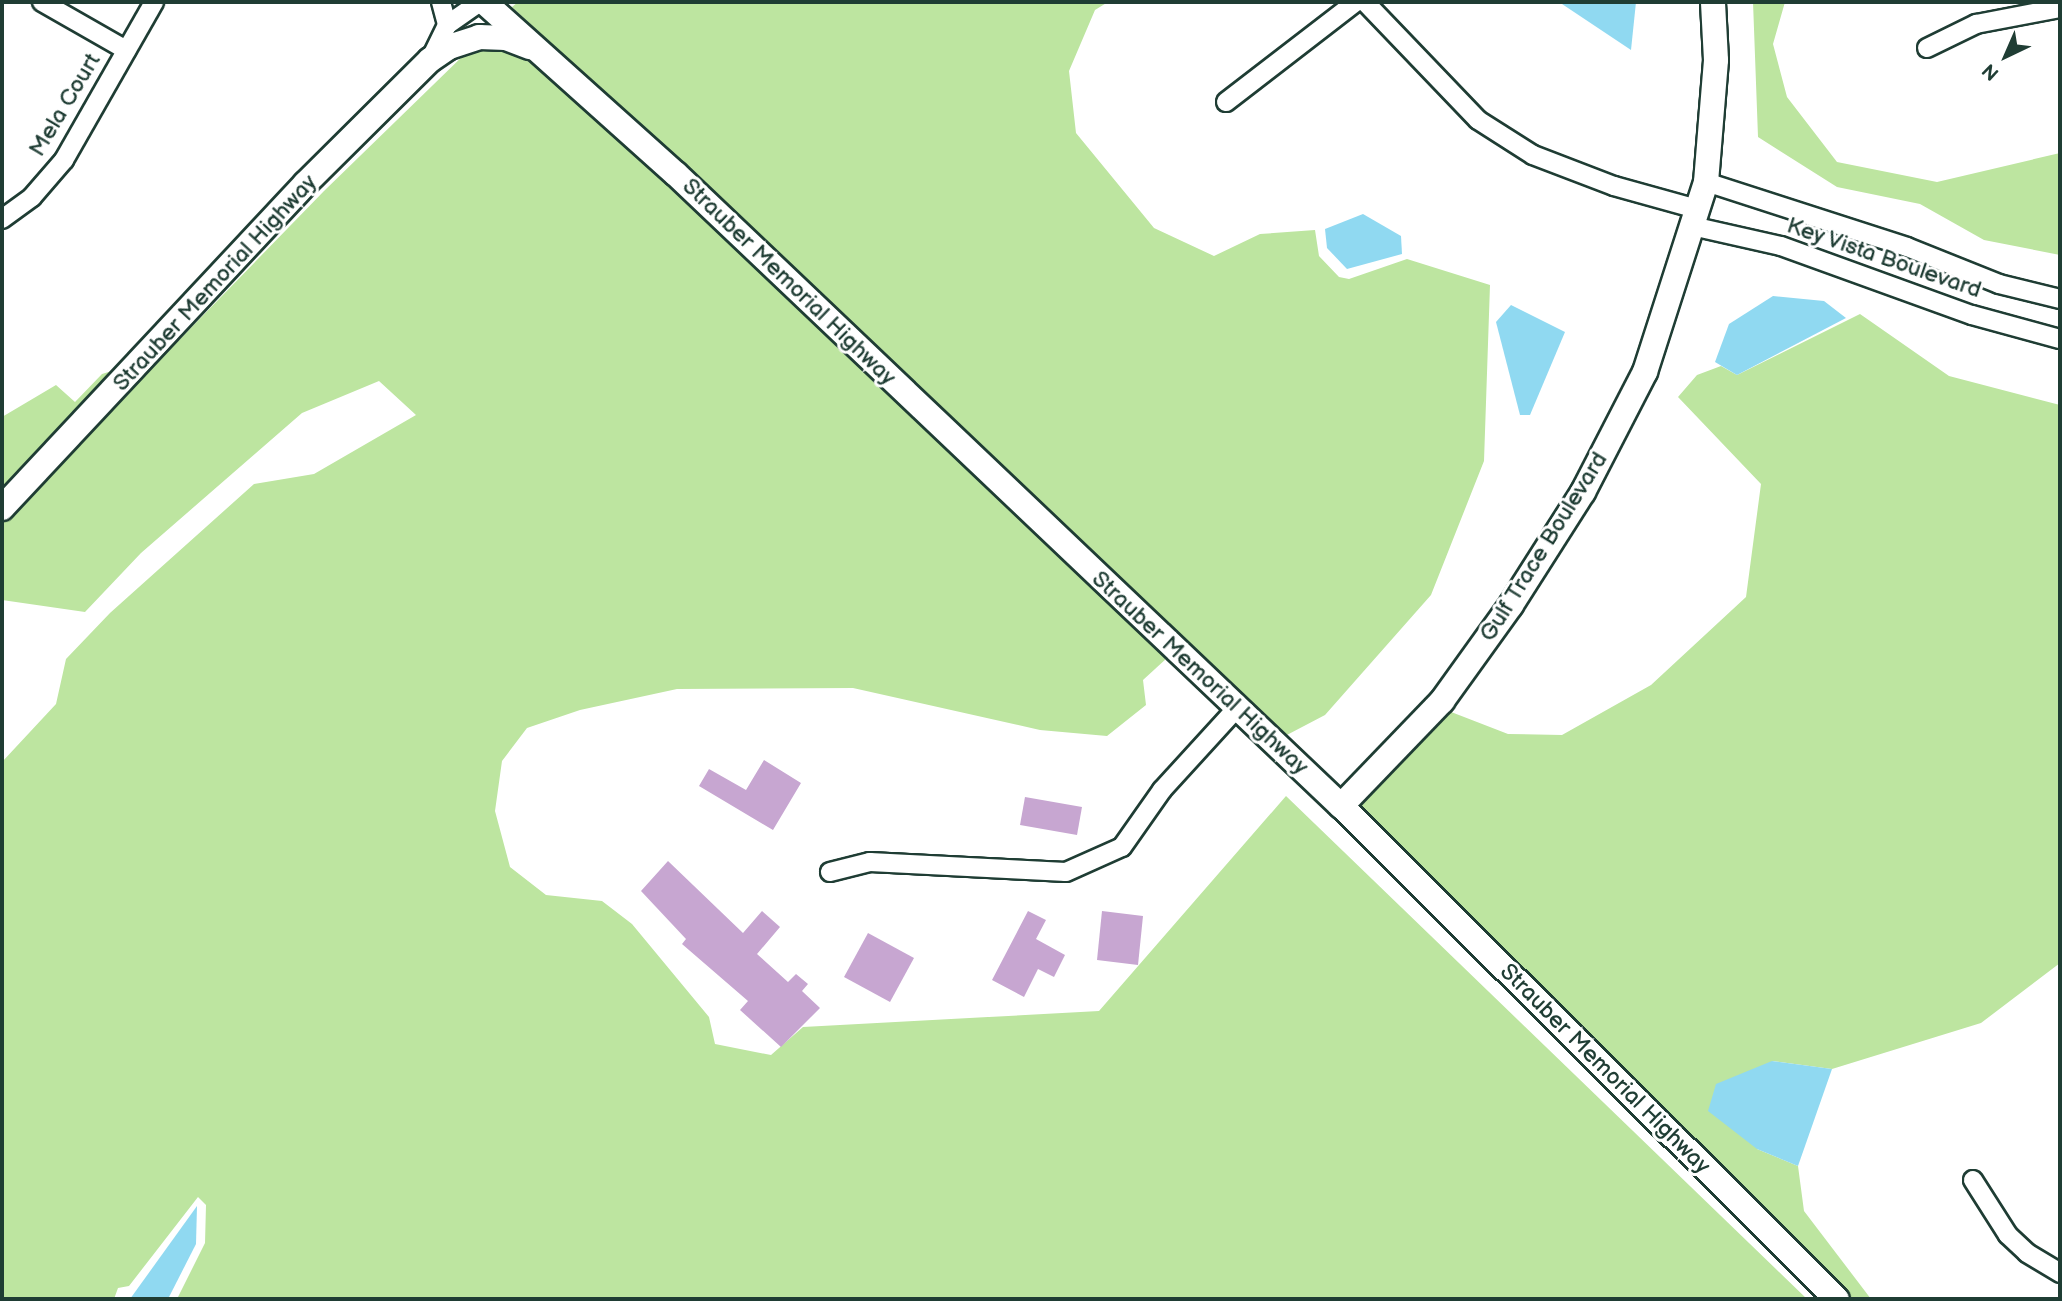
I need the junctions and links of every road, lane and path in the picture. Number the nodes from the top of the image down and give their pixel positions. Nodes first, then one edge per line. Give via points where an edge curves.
1 (42, 2) edge
2 (154, 2) edge
3 (441, 2) edge
4 (482, 2) edge
5 (1356, 2) edge
6 (1365, 2) edge
7 (1713, 2) edge
8 (2060, 8) edge
9 (447, 26) junction
10 (1927, 48) dead end
11 (126, 50) junction
12 (550, 59) junction
13 (430, 60) junction
14 (1226, 102) dead end
15 (1706, 182) junction
16 (1695, 218) junction
17 (2, 219) edge
18 (2060, 299) edge
19 (2060, 339) edge
20 (2, 508) edge
21 (1236, 709) junction
22 (1341, 806) junction
23 (830, 872) dead end
24 (1973, 1180) dead end
25 (2060, 1273) edge
26 (1837, 1299) edge

1 - 11 street
2 - 11 street, Mela Court
3 - 9 street
4 - 9 street, Strauber Memorial Highway
4 - 12 street, Strauber Memorial Highway
5 - 14 street
6 - 16 street, Key Vista Boulevard via 1478,120 1533,155
7 - 15 street, Gulf Trace Boulevard via 1716,60
8 - 10 street via 1976,24
9 - 13 street, Strauber Memorial Highway
11 - 17 street, Mela Court via 54,173
12 - 13 street, Strauber Memorial Highway via 520,42 493,36 466,40
12 - 21 street, Strauber Memorial Highway
13 - 20 street, Strauber Memorial Highway via 305,184
15 - 16 street, Gulf Trace Boulevard
15 - 18 street, Key Vista Boulevard via 1907,247 1999,284
16 - 19 street, Key Vista Boulevard via 1972,316
16 - 22 street, Gulf Trace Boulevard via 1645,372 1583,492 1511,605 1442,701
21 - 22 street, Strauber Memorial Highway
21 - 23 street via 1162,790 1122,847 1066,872 870,862
22 - 26 street, Strauber Memorial Highway
24 - 25 street via 2008,1234 2027,1253

